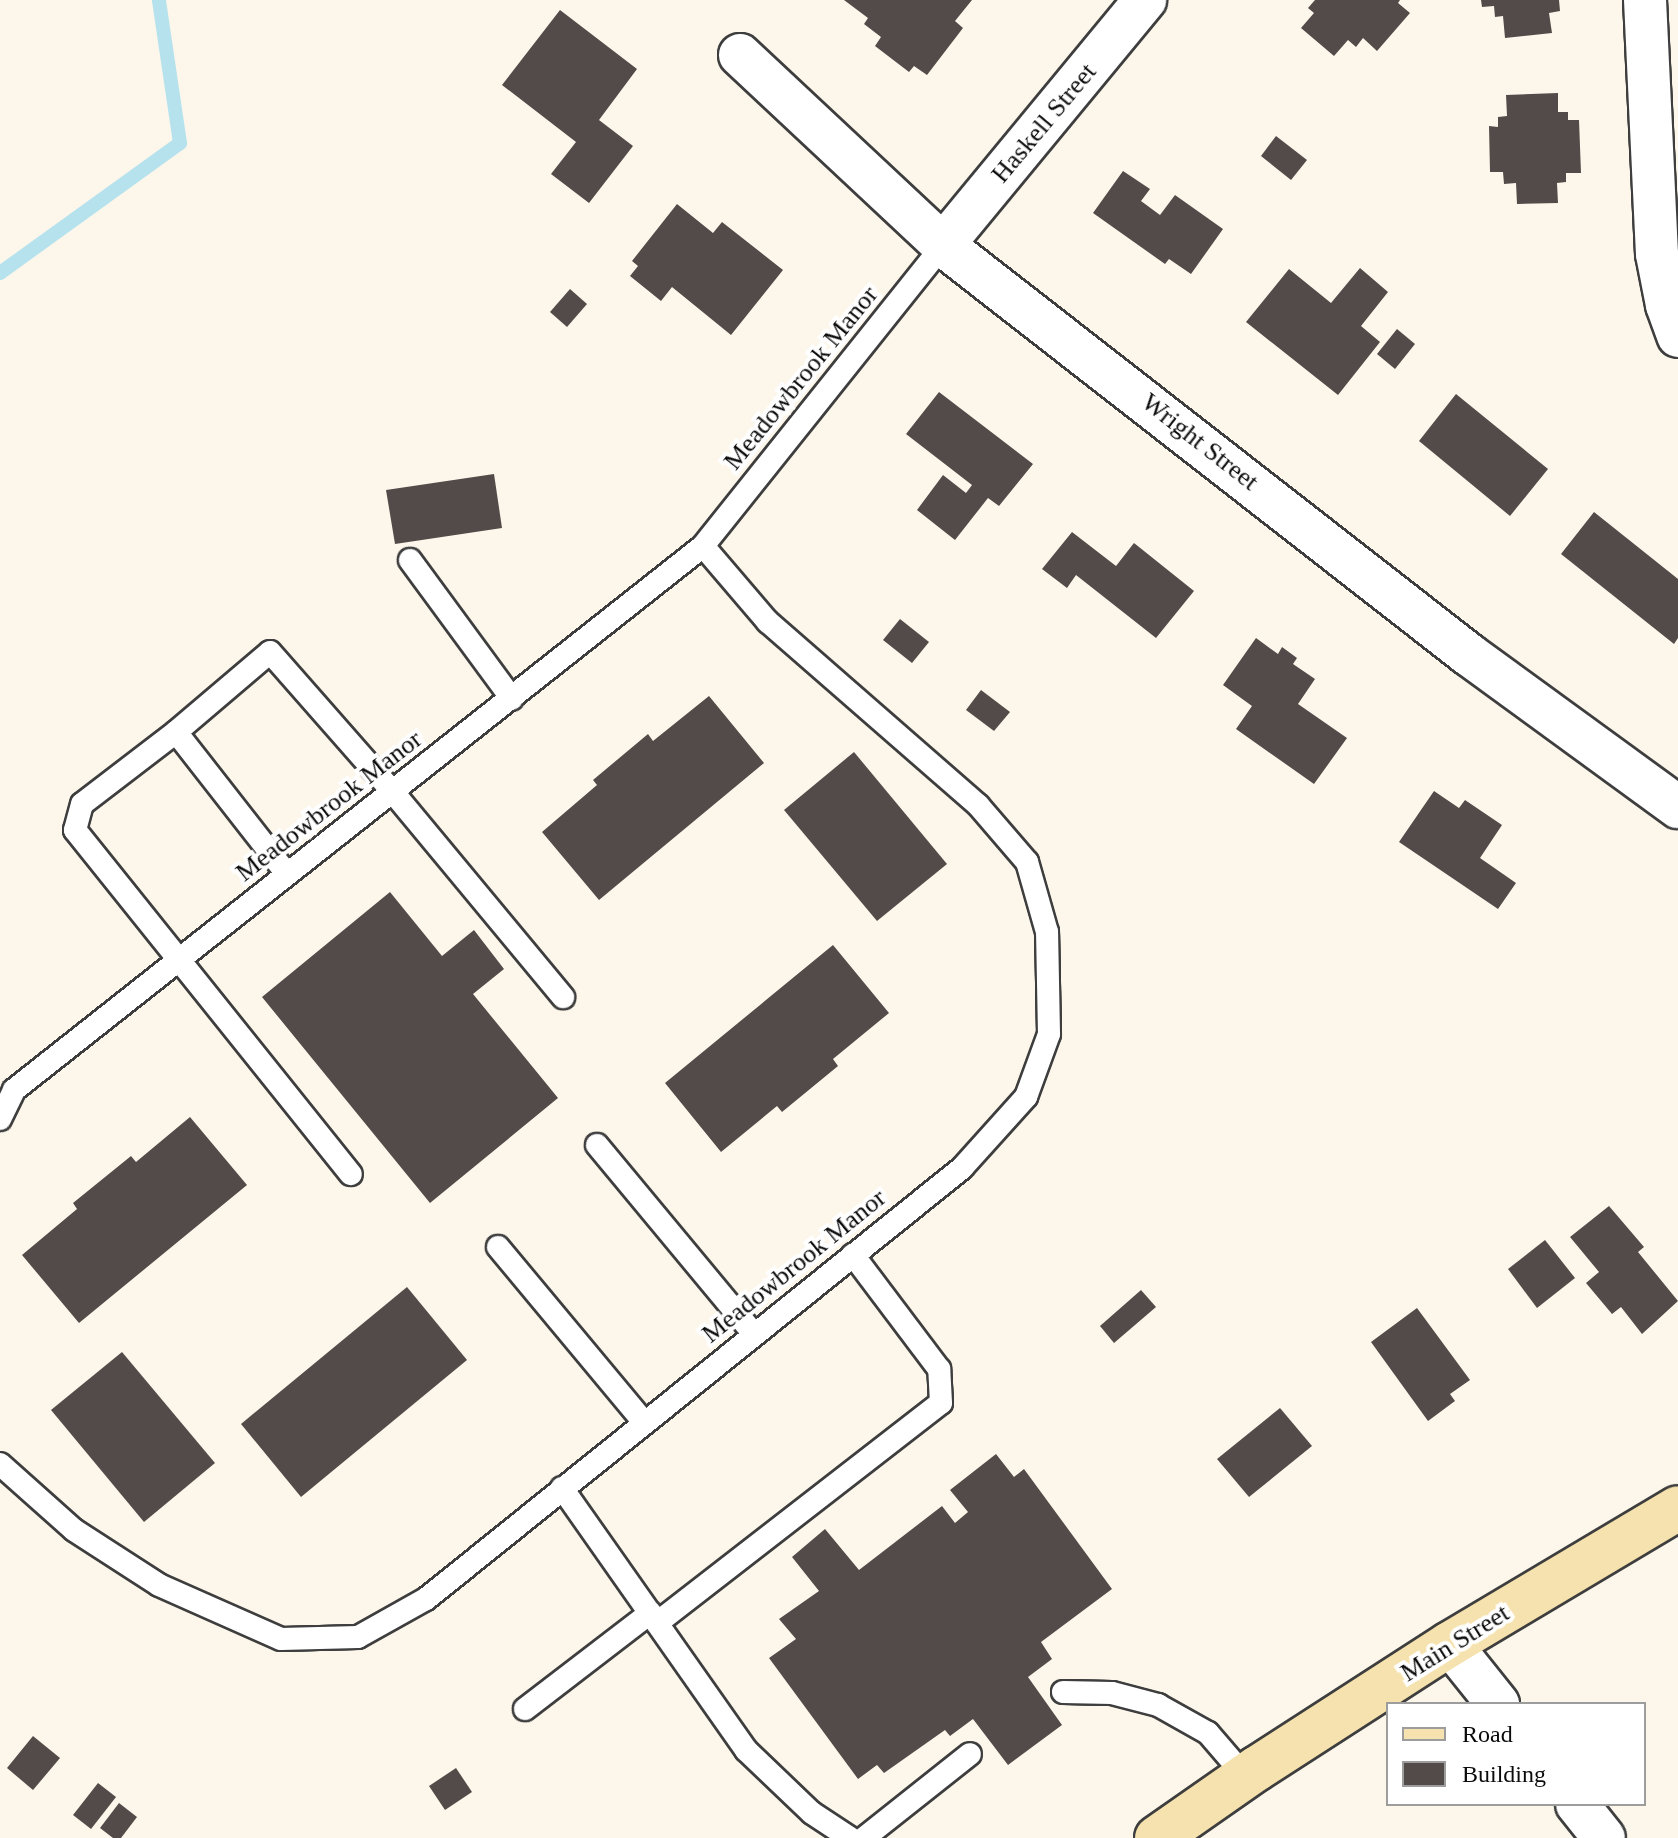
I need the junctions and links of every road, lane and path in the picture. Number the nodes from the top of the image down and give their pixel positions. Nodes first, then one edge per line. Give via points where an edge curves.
1 (1145, 0) edge
2 (1645, 0) edge
3 (740, 55) dead end
4 (943, 245) junction
5 (1678, 336) edge
6 (703, 546) junction
7 (410, 560) dead end
8 (512, 699) junction
9 (176, 732) junction
10 (392, 791) junction
11 (1678, 807) edge
12 (287, 874) junction
13 (177, 961) junction
14 (563, 997) dead end
15 (0, 1119) edge
16 (597, 1145) dead end
17 (351, 1174) dead end
18 (498, 1247) dead end
19 (853, 1255) junction
20 (754, 1334) junction
21 (644, 1422) junction
22 (0, 1464) edge
23 (562, 1488) junction
24 (1678, 1508) edge
25 (653, 1618) junction
26 (1450, 1644) junction
27 (1063, 1692) dead end
28 (1496, 1702) edge
29 (525, 1709) dead end
30 (970, 1754) dead end
31 (1245, 1776) junction
32 (1579, 1806) edge
33 (850, 1838) edge
34 (864, 1838) edge
35 (1157, 1838) edge
36 (1604, 1838) edge

1 - 4 street, Haskell Street
2 - 5 street via 1657,254
3 - 4 street, Wright Street
4 - 6 lane, Meadowbrook Manor
4 - 11 street, Wright Street via 1468,654
6 - 8 lane, Meadowbrook Manor
6 - 19 lane, Meadowbrook Manor via 768,622 978,805 1027,862 1047,932 1049,1034 1026,1097 962,1168
7 - 8 lane
8 - 10 lane, Meadowbrook Manor
9 - 10 lane via 270,652
9 - 12 lane
9 - 13 lane via 82,804 75,830
10 - 12 lane, Meadowbrook Manor
10 - 14 lane
12 - 13 lane, Meadowbrook Manor
13 - 15 lane, Meadowbrook Manor via 14,1090
13 - 17 lane
16 - 20 lane
18 - 21 lane
19 - 20 lane, Meadowbrook Manor
19 - 25 lane via 939,1369 941,1403
20 - 21 lane, Meadowbrook Manor
21 - 23 lane, Meadowbrook Manor
22 - 23 lane, Meadowbrook Manor via 74,1530 159,1585 281,1639 358,1637 426,1599
23 - 25 lane
24 - 26 main road, Main Street
25 - 29 lane
25 - 33 lane via 746,1750 812,1813
26 - 28 street
26 - 31 main road, Main Street
27 - 31 lane via 1112,1693 1158,1705 1208,1733
30 - 34 lane
31 - 35 main road, Main Street
32 - 36 street

